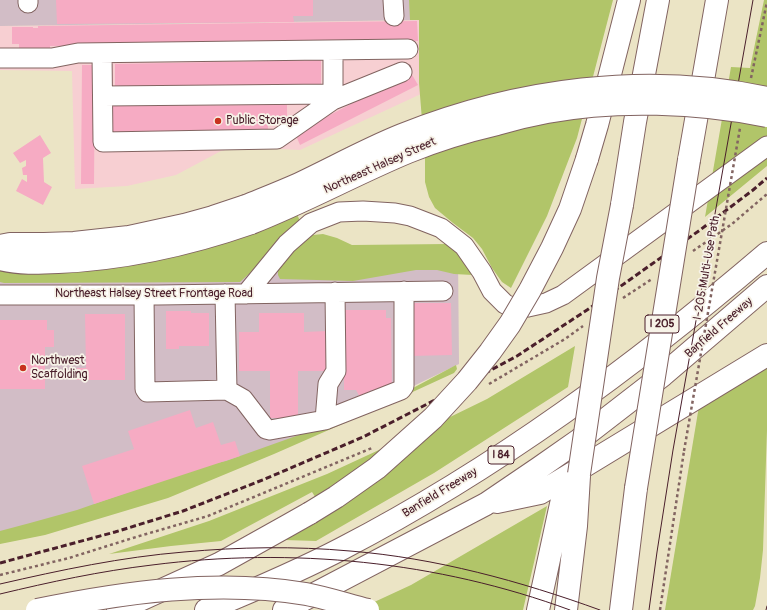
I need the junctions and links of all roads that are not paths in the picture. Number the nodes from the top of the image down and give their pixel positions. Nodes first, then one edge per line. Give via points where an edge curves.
1 (629, 0) edge
2 (658, 0) edge
3 (717, 0) edge
4 (408, 49) dead end
5 (333, 50) junction
6 (102, 53) junction
7 (0, 58) edge
8 (402, 72) dead end
9 (103, 96) junction
10 (333, 97) junction
11 (767, 98) edge
12 (767, 116) edge
13 (767, 146) edge
14 (248, 215) junction
15 (0, 246) edge
16 (767, 253) edge
17 (0, 259) edge
18 (767, 286) edge
19 (404, 291) junction
20 (442, 291) dead end
21 (335, 292) junction
22 (144, 294) junction
23 (225, 294) junction
24 (246, 294) junction
25 (0, 295) edge
26 (767, 355) edge
27 (227, 390) junction
28 (325, 420) junction
29 (579, 474) junction
30 (486, 504) junction
31 (37, 610) edge
32 (118, 610) edge
33 (206, 610) edge
34 (284, 610) edge
35 (368, 610) edge
36 (538, 610) edge
37 (566, 610) edge
38 (620, 610) edge

1 - 32 main road, bridge via 597,125 570,209 552,248 510,324 472,375 433,418 377,468 336,497 219,564
2 - 29 main road, bridge via 608,278
3 - 38 main road, I 205, bridge via 688,160 636,488
4 - 5 street
5 - 6 street
5 - 10 street
6 - 7 street via 78,53 52,58
6 - 9 street
8 - 10 street
9 - 10 street
9 - 10 street via 103,142 277,139
11 - 14 main road, Northeast Halsey Street, bridge via 694,88 629,86 544,95 490,106 424,126 369,149 298,184
12 - 14 main road, Northeast Halsey Street, bridge via 723,109 660,104 600,106 548,112 437,141 409,151 276,213
13 - 24 street via 563,295 546,303 514,308 505,304 492,291 464,246 441,228 410,216 363,211 339,212 310,223 287,244
14 - 15 main road, Northeast Halsey Street via 213,218 129,237 74,243
14 - 17 main road, Northeast Halsey Street via 223,233 162,249 76,261 10,262
16 - 33 main road, Banfield Freeway / I 84 via 634,360 563,413 479,470 342,548
18 - 30 main road, Banfield Freeway / I 84 via 688,355 621,408
19 - 20 street, Northeast Halsey Street Frontage Road
19 - 21 street, Northeast Halsey Street Frontage Road
19 - 28 street via 404,386 401,390
21 - 24 street, Northeast Halsey Street Frontage Road
21 - 28 street via 336,371 328,384
22 - 23 street, Northeast Halsey Street Frontage Road
22 - 25 street, Northeast Halsey Street Frontage Road
22 - 27 street via 147,392
23 - 24 street, Northeast Halsey Street Frontage Road
23 - 27 street
26 - 30 main road via 540,493
27 - 28 street via 243,399 266,429
29 - 36 main road via 561,504
29 - 37 main road
30 - 34 main road, Banfield Freeway / I 84
31 - 35 main road, bridge via 144,593 235,588 307,594

